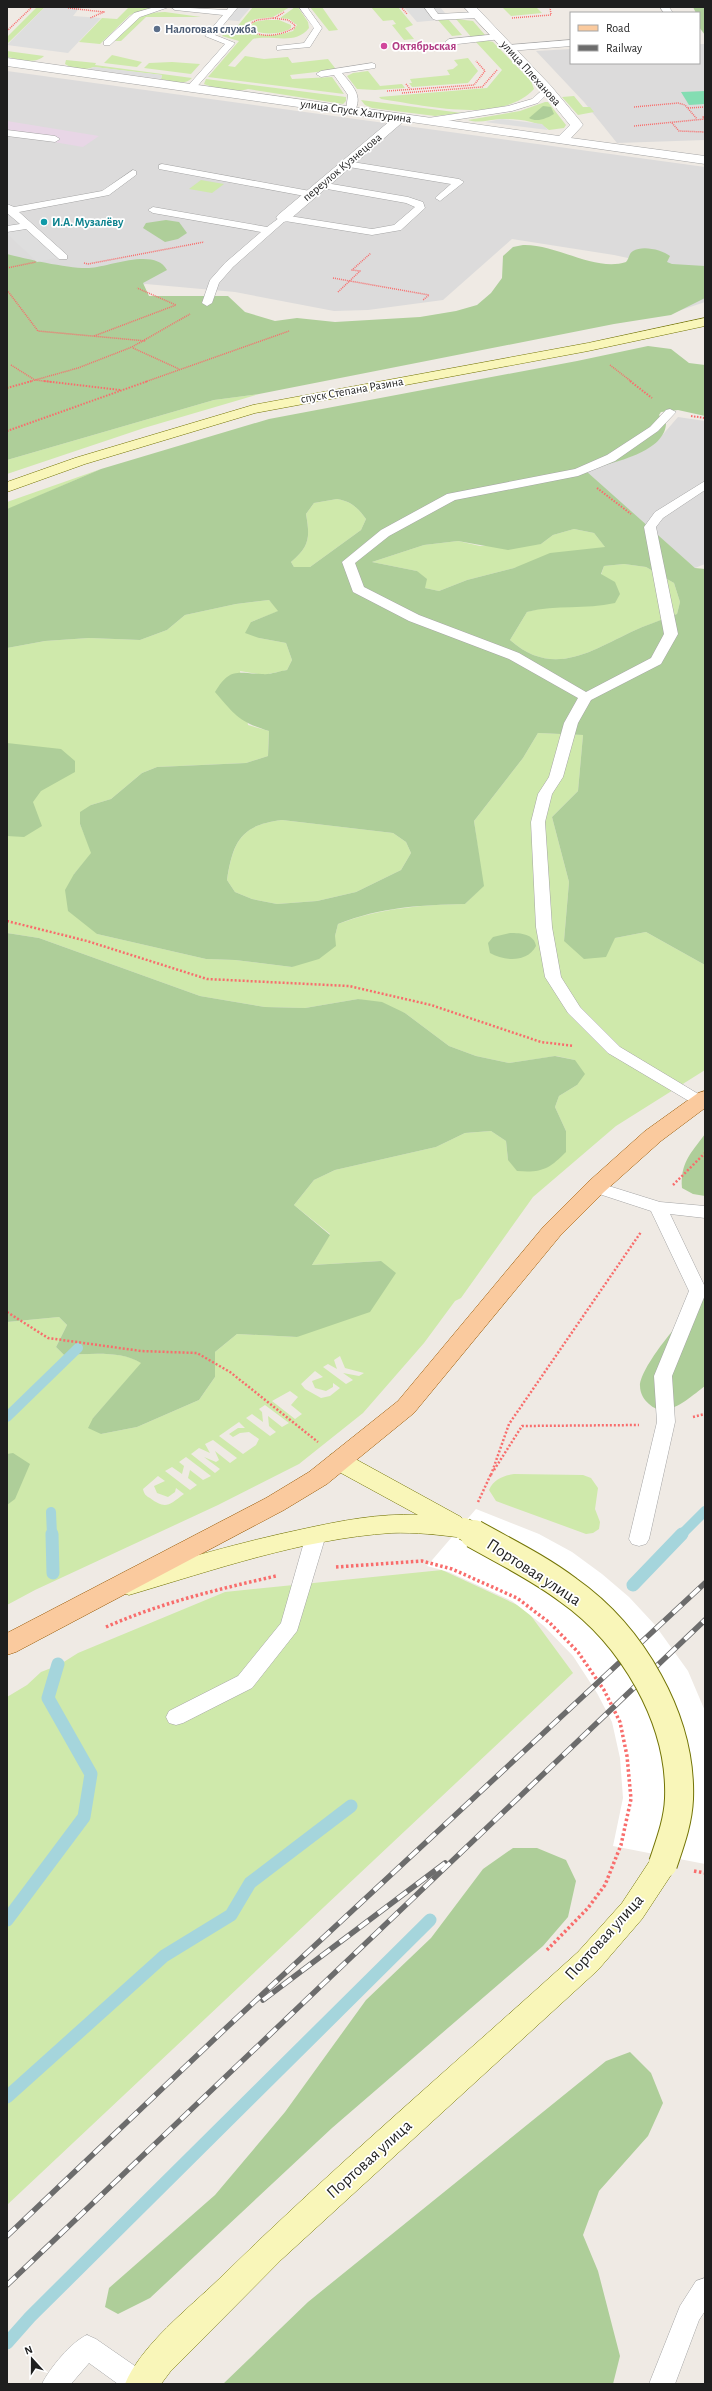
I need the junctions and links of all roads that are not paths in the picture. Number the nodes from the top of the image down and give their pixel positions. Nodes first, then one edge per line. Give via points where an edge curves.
1 (165, 7) edge
2 (175, 7) edge
3 (303, 7) edge
4 (428, 7) edge
5 (232, 10) edge
6 (474, 11) edge
7 (498, 37) junction
8 (449, 42) dead end
9 (107, 43) dead end
10 (570, 43) edge
11 (280, 48) dead end
12 (509, 48) junction
13 (7, 62) edge
14 (372, 66) dead end
15 (337, 73) junction
16 (321, 74) dead end
17 (191, 88) junction
18 (547, 89) junction
19 (350, 110) junction
20 (402, 117) junction
21 (428, 121) junction
22 (7, 133) edge
23 (55, 139) dead end
24 (562, 140) junction
25 (705, 160) edge
26 (346, 164) junction
27 (162, 167) dead end
28 (133, 173) dead end
29 (315, 190) junction
30 (440, 198) dead end
31 (9, 209) edge
32 (153, 210) dead end
33 (283, 218) junction
34 (28, 226) junction
35 (7, 229) edge
36 (268, 230) junction
37 (63, 257) road end
38 (207, 303) road end
39 (705, 322) edge
40 (670, 412) road end
41 (705, 485) edge
42 (7, 487) edge
43 (586, 697) junction
44 (702, 1100) edge
45 (596, 1187) junction
46 (658, 1207) junction
47 (705, 1212) edge
48 (339, 1461) junction
49 (464, 1529) junction
50 (316, 1535) junction
51 (639, 1539) dead end
52 (111, 1590) junction
53 (7, 1645) edge
54 (176, 1717) dead end
55 (705, 2288) edge
56 (55, 2384) edge
57 (140, 2384) edge
58 (662, 2384) edge

1 - 9 lane via 137,15
2 - 5 lane
3 - 11 lane via 318,28 307,45
4 - 6 lane via 436,16
5 - 17 lane via 209,36 231,43
6 - 7 street, улица Плеханова
7 - 8 lane
7 - 12 street, улица Плеханова
10 - 12 lane
12 - 18 street, улица Плеханова
13 - 17 street, улица Спуск Халтурина
14 - 15 lane via 342,69
15 - 16 lane
15 - 19 lane via 354,97 354,104
17 - 19 street, улица Спуск Халтурина
18 - 21 lane via 535,101 517,107
18 - 24 street, улица Плеханова via 577,125
19 - 20 street, улица Спуск Халтурина
20 - 21 street, улица Спуск Халтурина
20 - 26 street, переулок Кузнецова
21 - 24 street, улица Спуск Халтурина
22 - 23 lane
24 - 25 street, улица Спуск Халтурина
26 - 29 street, переулок Кузнецова
26 - 30 lane via 459,182
27 - 29 lane
28 - 31 lane via 105,193
29 - 33 street, переулок Кузнецова
29 - 33 lane via 408,200 418,204 420,208 397,228 372,232
31 - 34 lane
32 - 36 lane
33 - 36 lane
34 - 35 lane
34 - 37 lane
36 - 38 lane via 214,282
39 - 42 street, спуск Степана Разина via 588,348 253,409 80,460
40 - 43 lane via 654,429 611,458 578,472 451,497 385,533 348,562 358,588 414,618 514,656
41 - 43 lane via 659,515 650,527 671,634 656,661
43 - 44 lane via 571,723 556,778 545,794 538,822 544,927 554,977 574,1010 614,1050
44 - 45 main road via 653,1136
45 - 46 lane
45 - 48 main road via 552,1231 406,1407
46 - 47 lane
46 - 51 lane via 698,1291 663,1376 666,1422
48 - 49 street, Портовая улица
48 - 52 main road via 318,1478 275,1504
49 - 50 street via 425,1524 383,1525
49 - 57 street, Портовая улица, bridge via 570,1590 612,1630 635,1660 666,1721 676,1759 679,1792 675,1825 662,1864 632,1911 588,1961 270,2250 158,2361
50 - 52 street
50 - 54 lane via 290,1626 245,1682
52 - 53 main road
55 - 58 lane via 689,2314
56 - 57 lane via 87,2347

